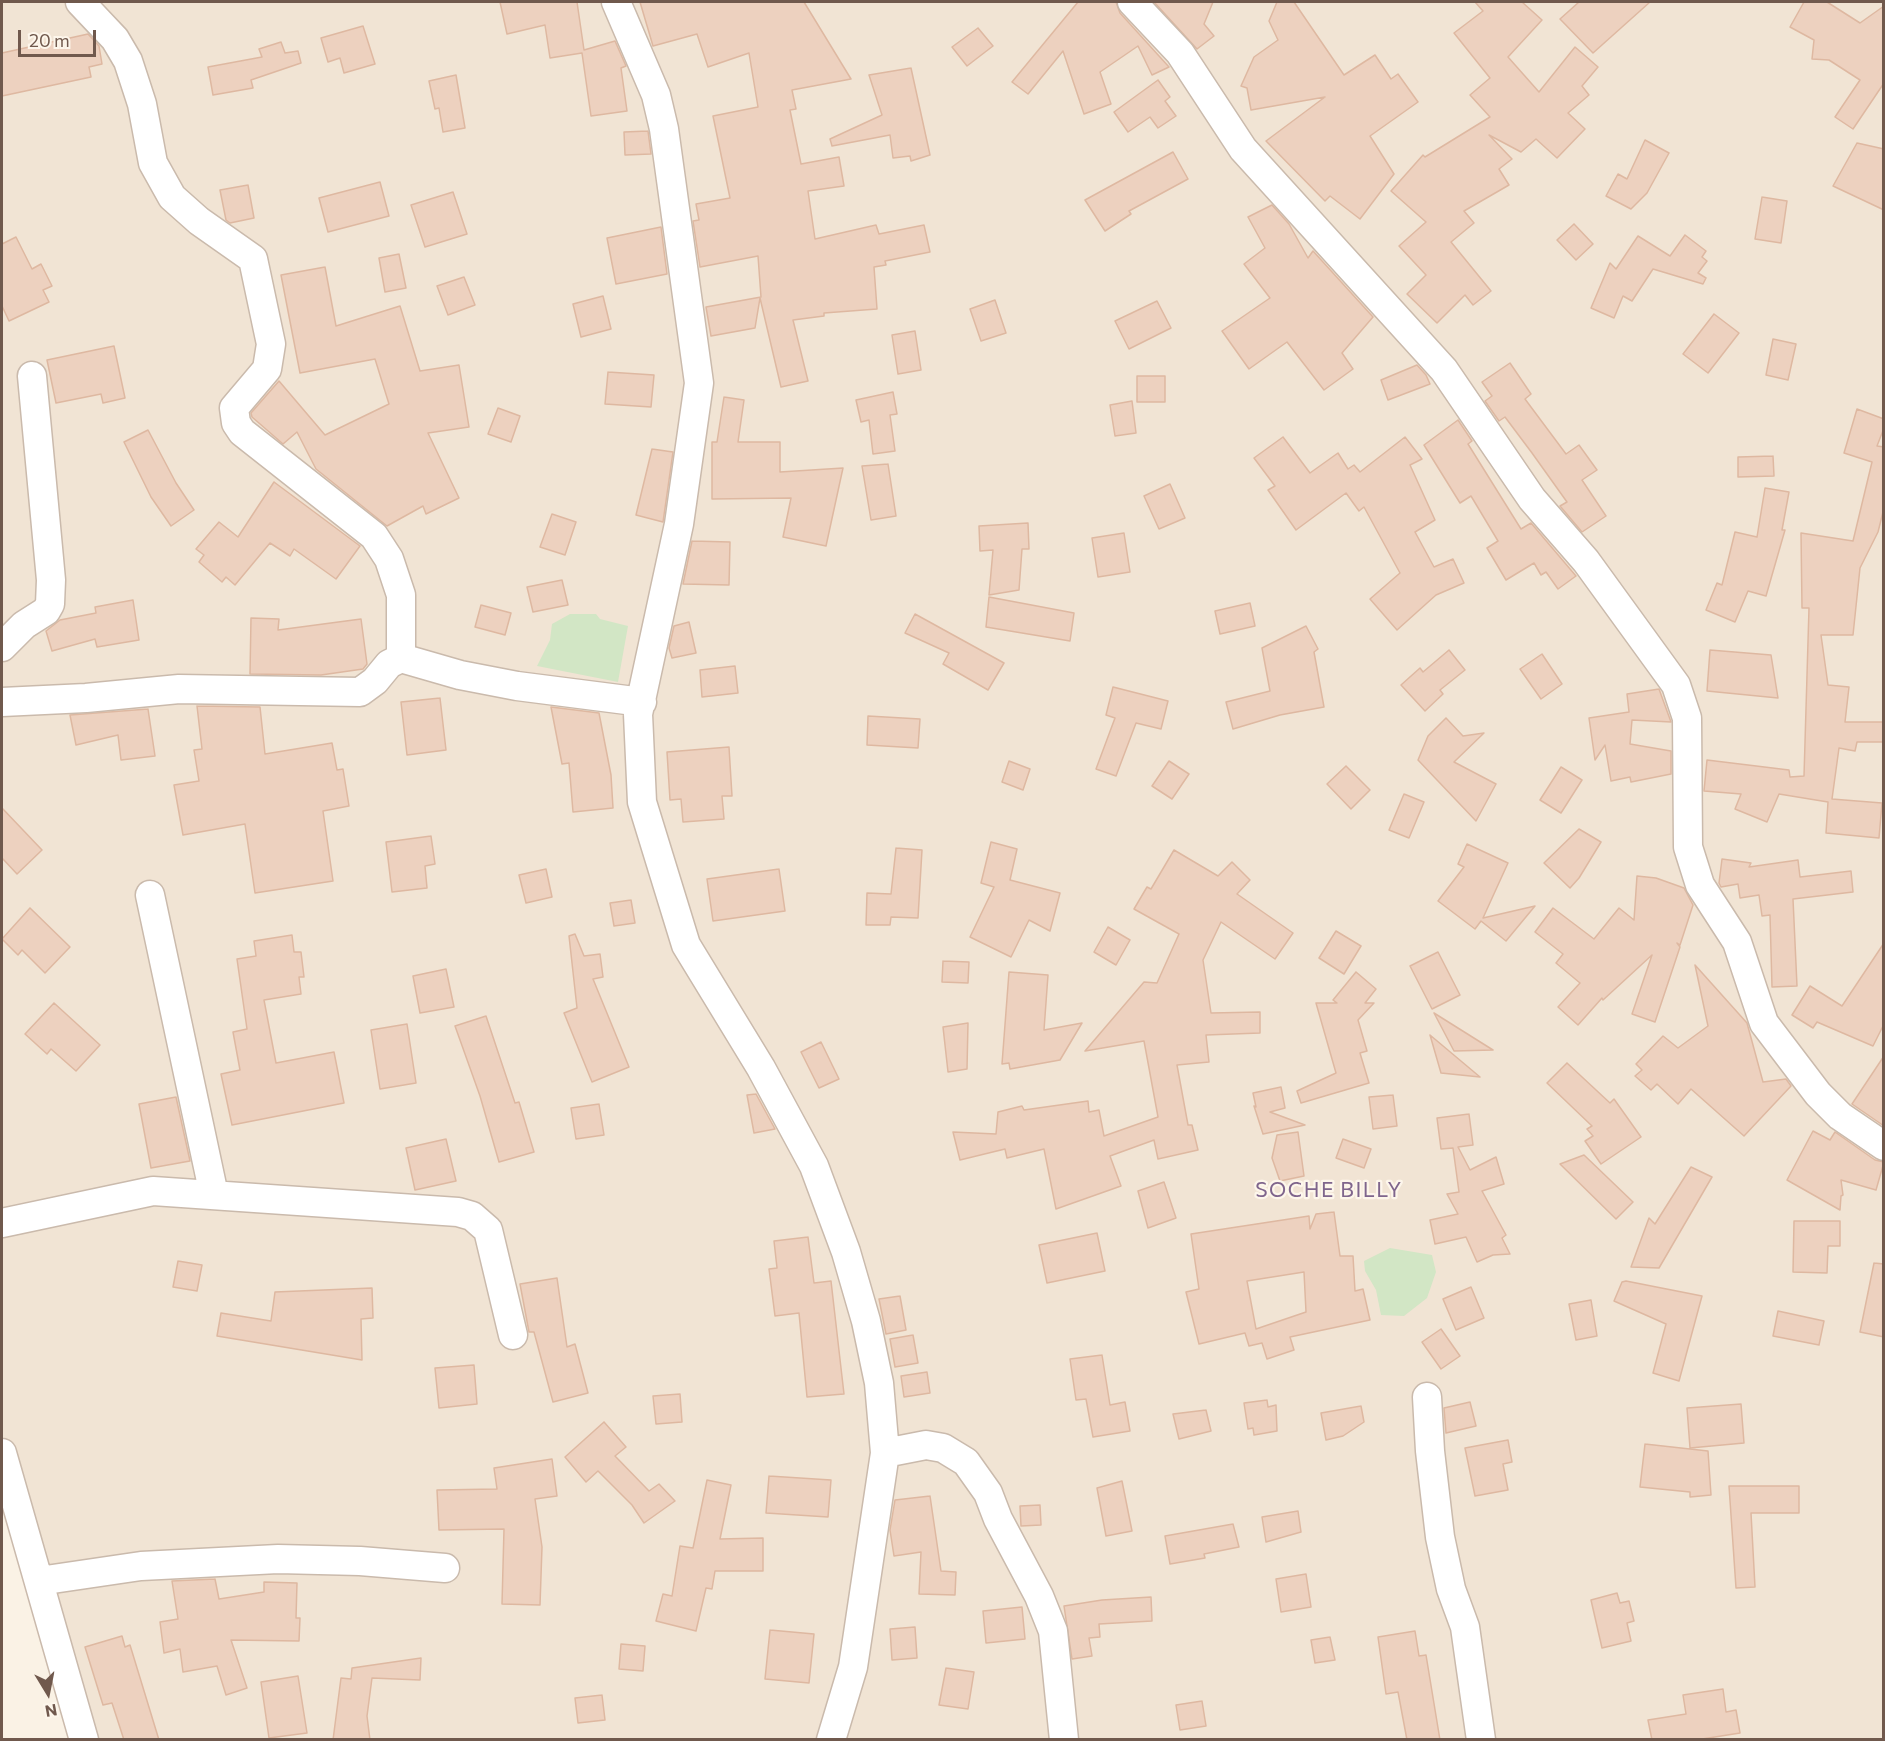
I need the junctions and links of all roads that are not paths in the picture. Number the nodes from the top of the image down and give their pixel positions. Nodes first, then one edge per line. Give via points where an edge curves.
1 (80, 2) edge
2 (616, 2) edge
3 (1132, 2) edge
4 (32, 376) dead end
5 (2, 647) edge
6 (401, 657) junction
7 (2, 702) edge
8 (642, 702) junction
9 (150, 895) dead end
10 (1884, 1146) edge
11 (214, 1195) junction
12 (2, 1223) edge
13 (513, 1335) dead end
14 (1427, 1397) dead end
15 (2, 1453) edge
16 (885, 1453) junction
17 (445, 1568) dead end
18 (39, 1581) junction
19 (84, 1740) edge
20 (831, 1740) edge
21 (1064, 1740) edge
22 (1480, 1740) edge

1 - 6 street via 115,39 128,61 142,104 153,163 172,197 253,259 271,344 267,369 234,408 236,423 242,432 374,536 389,559 401,595
2 - 8 street via 656,95 664,129 699,384 679,524
3 - 10 street via 1180,53 1244,149 1444,370 1532,499 1586,561 1676,686 1688,718 1688,847 1700,885 1737,942 1764,1023 1839,1116
4 - 5 street via 51,595 46,611 24,625
6 - 7 street via 360,692 179,689
6 - 8 street via 460,675 517,686
8 - 16 street via 638,745 642,802 668,892 697,967 761,1068 814,1166 866,1321 879,1383
9 - 11 street
11 - 12 street via 153,1191
11 - 13 street via 472,1216 489,1230
14 - 22 street via 1440,1537 1451,1589 1465,1627
15 - 18 street
16 - 20 street via 853,1667
16 - 21 street via 926,1445 943,1448 966,1462 988,1493 1053,1631
17 - 18 street via 278,1559 141,1566
18 - 19 street

